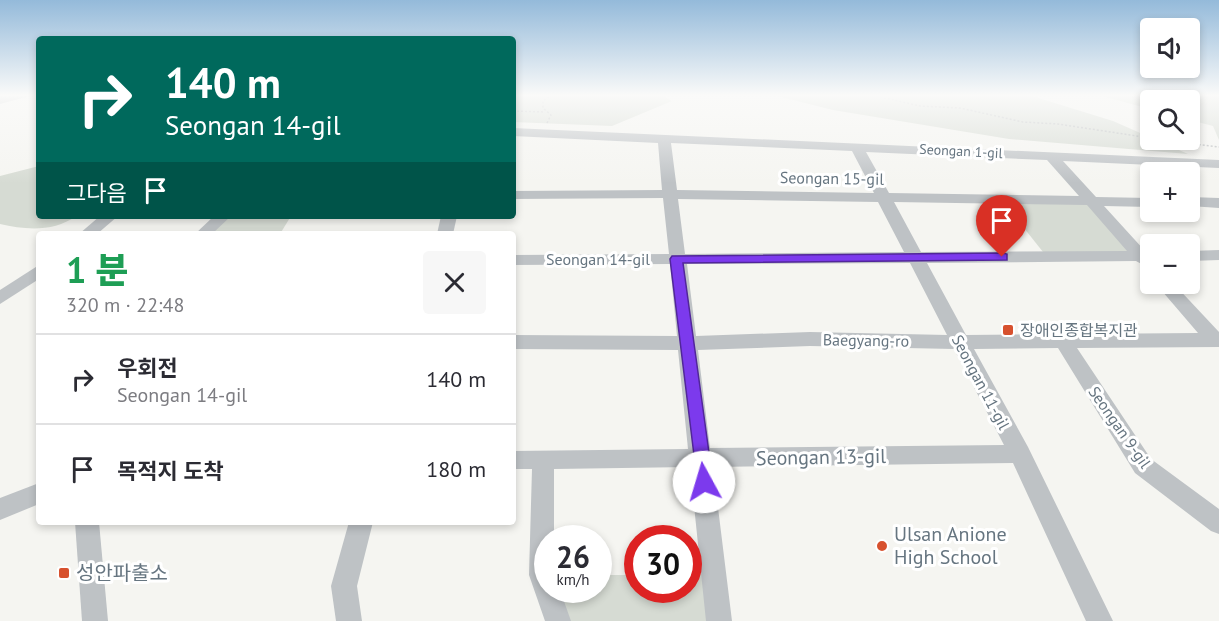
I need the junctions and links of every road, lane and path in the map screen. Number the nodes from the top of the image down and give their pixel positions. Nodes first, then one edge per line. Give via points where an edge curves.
1 (546, 125) edge
2 (1064, 125) edge
3 (516, 132) edge
4 (533, 133) junction
5 (1140, 136) edge
6 (664, 140) junction
7 (1200, 145) edge
8 (856, 146) junction
9 (1219, 147) edge
10 (1050, 155) junction
11 (1219, 164) edge
12 (668, 194) junction
13 (516, 195) edge
14 (882, 197) junction
15 (1089, 201) junction
16 (1140, 202) edge
17 (1200, 202) edge
18 (1219, 202) edge
19 (106, 219) edge
20 (221, 219) edge
21 (91, 231) edge
22 (207, 231) edge
23 (1140, 253) edge
24 (1219, 255) edge
25 (1200, 256) edge
26 (913, 257) junction
27 (677, 259) junction
28 (516, 260) edge
29 (1140, 260) edge
30 (36, 273) edge
31 (1174, 294) edge
32 (0, 298) edge
33 (1217, 340) edge
34 (1063, 341) junction
35 (516, 342) edge
36 (960, 342) junction
37 (689, 343) junction
38 (1020, 454) junction
39 (701, 459) junction
40 (516, 460) edge
41 (543, 460) junction
42 (36, 494) edge
43 (0, 509) edge
44 (1219, 523) edge
45 (87, 525) edge
46 (360, 525) edge
47 (95, 621) edge
48 (349, 621) edge
49 (558, 621) edge
50 (719, 621) edge
51 (1100, 621) edge

1 - 4 path
2 - 5 path
3 - 4 street, Seongan 1-gil
4 - 6 street, Seongan 1-gil
6 - 8 street, Seongan 1-gil
6 - 12 street
7 - 9 path
8 - 10 street, Seongan 1-gil
8 - 14 street, Seongan 11-gil
10 - 11 street, Seongan 1-gil
10 - 15 street
12 - 13 street, Seongan 15-gil
12 - 14 street, Seongan 15-gil
12 - 27 street
14 - 15 street, Seongan 15-gil
14 - 26 street, Seongan 11-gil
15 - 16 street, Seongan 15-gil
15 - 23 street
17 - 18 street
19 - 21 street
20 - 22 street
24 - 25 street
26 - 27 street, Seongan 14-gil
26 - 29 street, Seongan 14-gil
26 - 36 street, Seongan 11-gil
27 - 28 street, Seongan 14-gil
27 - 37 street
30 - 32 street
31 - 33 street
33 - 34 street, Baegyang-ro
34 - 36 street, Baegyang-ro
34 - 44 street, Seongan 9-gil via 1143,466
35 - 37 street, Baegyang-ro
36 - 37 street, Baegyang-ro via 810,339
36 - 38 street, Seongan 11-gil
37 - 39 street
38 - 39 street, Seongan 13-gil
38 - 51 street, Seongan 11-gil
39 - 41 street, Seongan 13-gil
39 - 50 street
40 - 41 street, Seongan 13-gil
41 - 49 street via 542,575
42 - 43 street
45 - 47 street
46 - 48 street via 344,586

